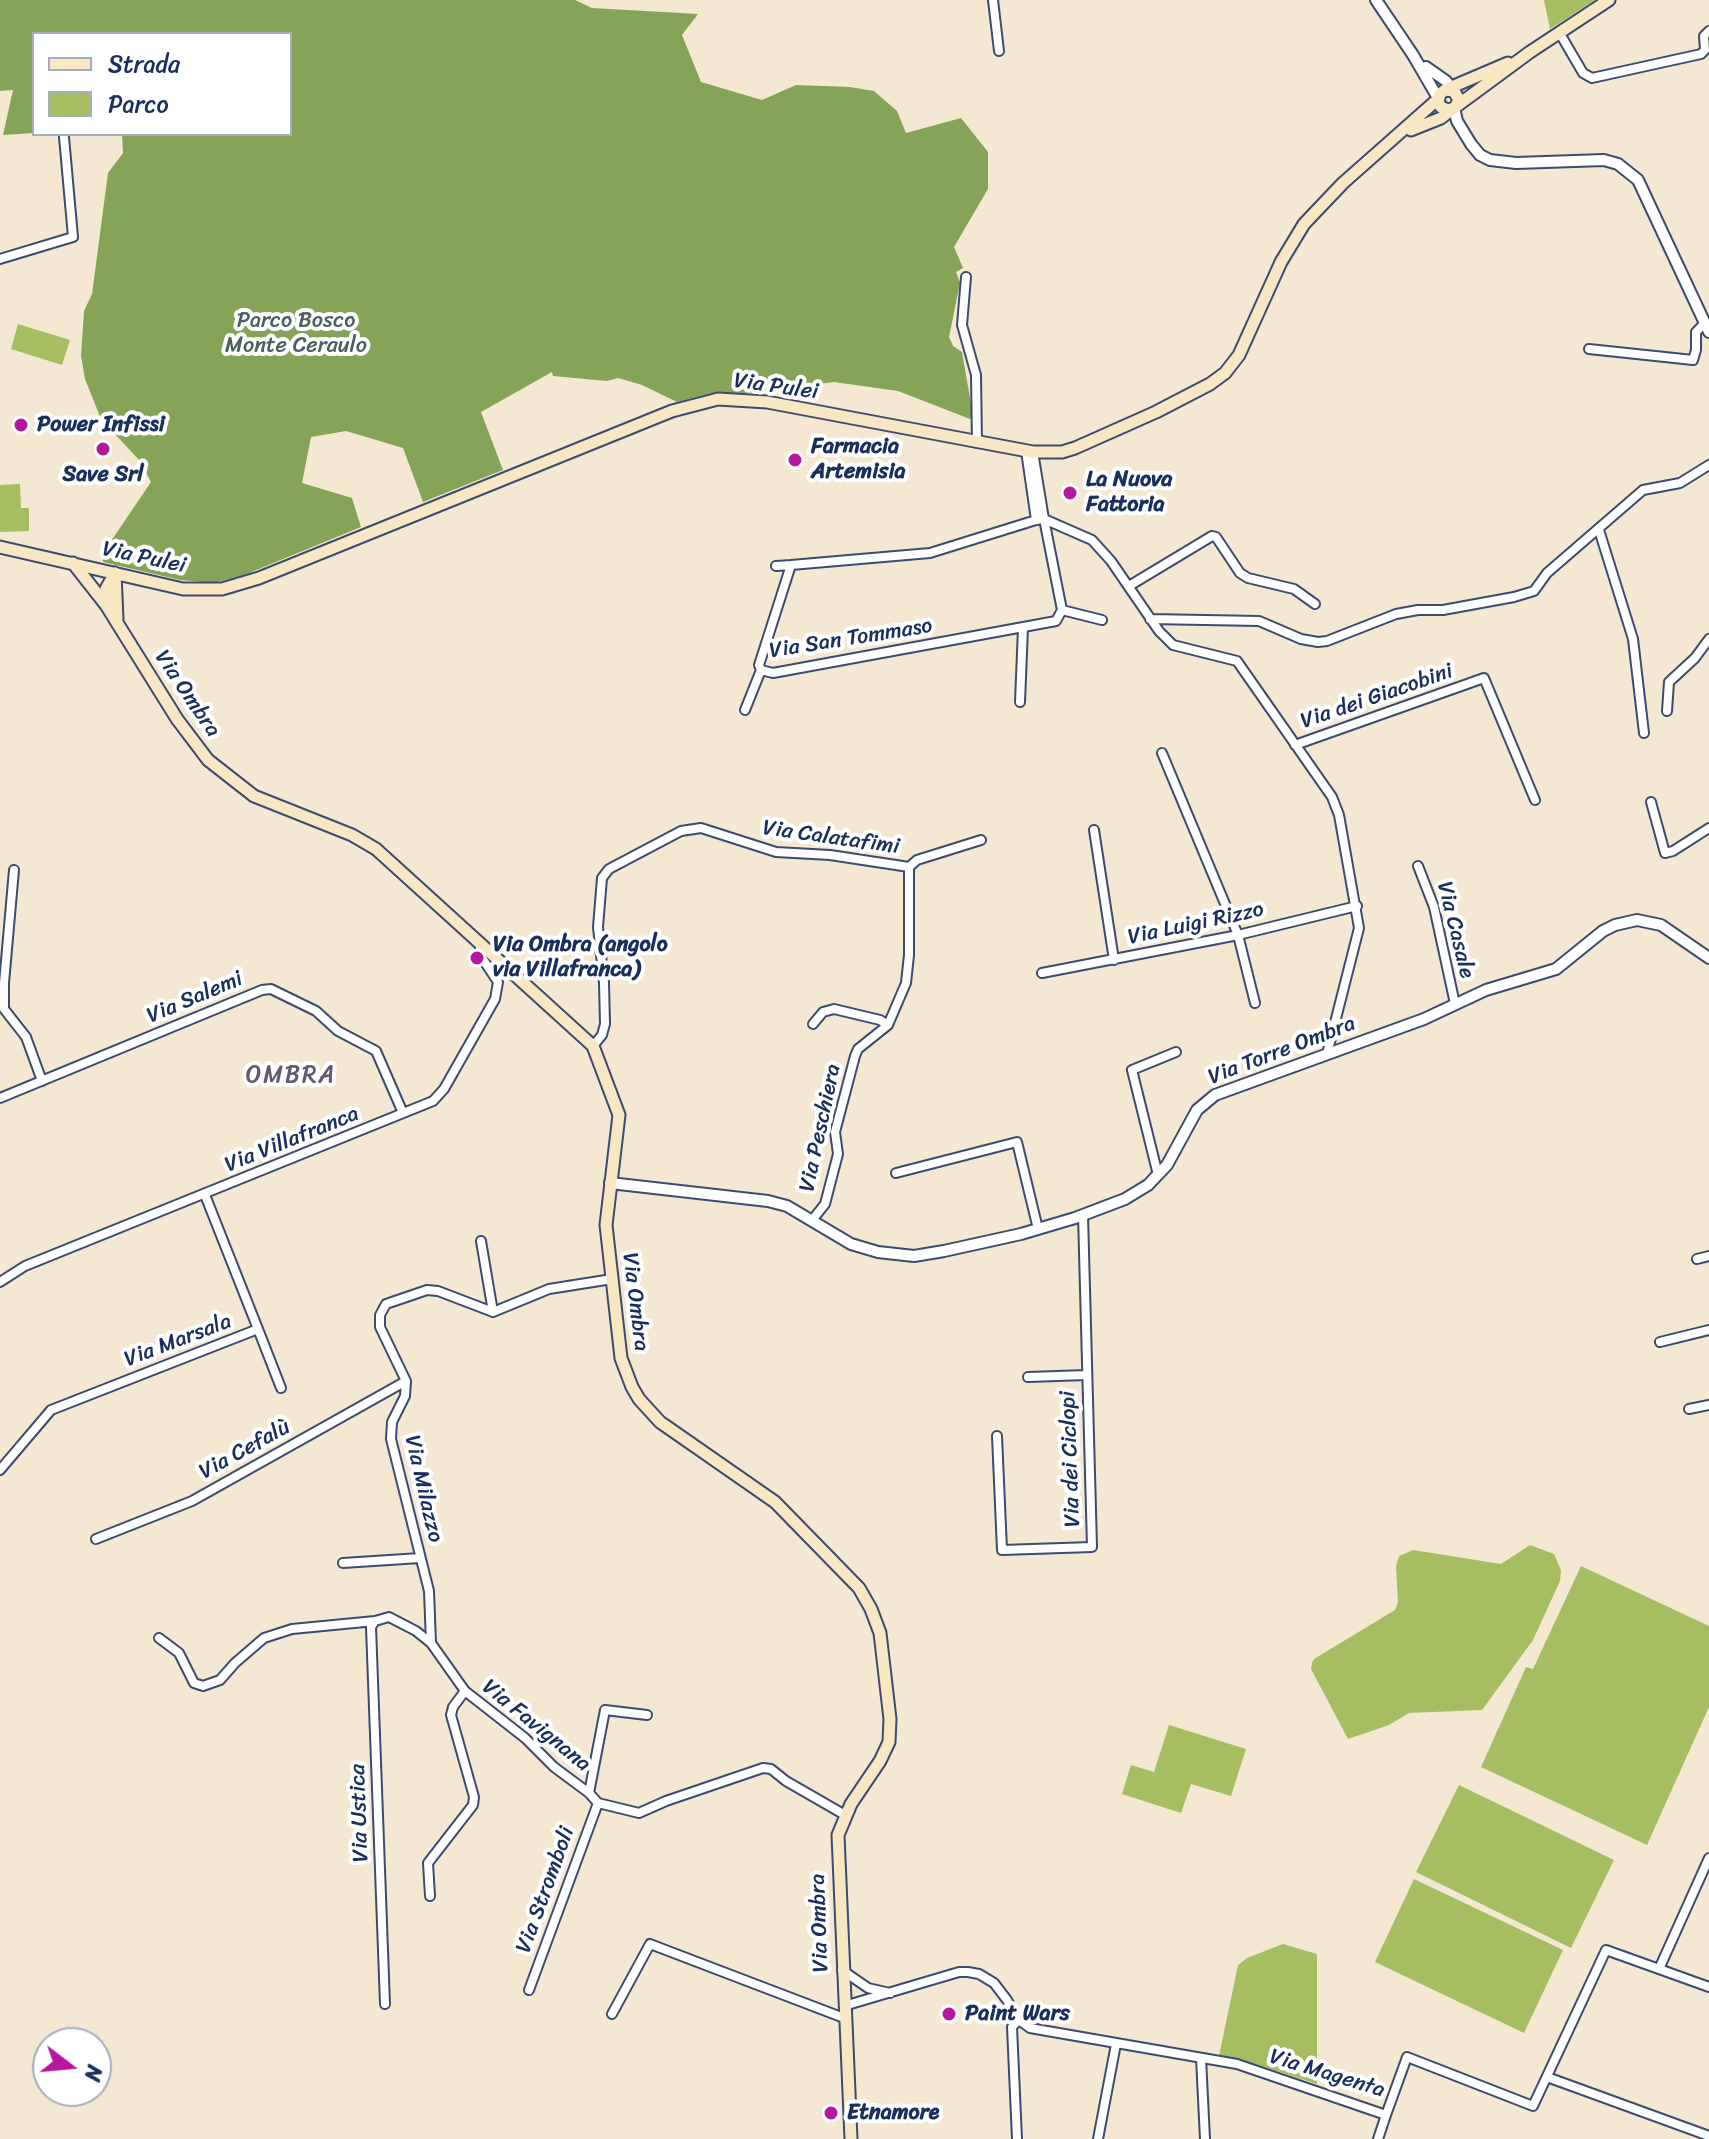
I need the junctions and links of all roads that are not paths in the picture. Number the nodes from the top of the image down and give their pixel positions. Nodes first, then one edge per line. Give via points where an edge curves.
1 (993, 0) edge
2 (1376, 0) edge
3 (1609, 0) edge
4 (1709, 31) edge
5 (1559, 32) junction
6 (999, 51) dead end
7 (1530, 52) junction
8 (1413, 55) junction
9 (1448, 101) junction
10 (64, 137) dead end
11 (1393, 140) junction
12 (0, 259) edge
13 (966, 277) dead end
14 (1707, 327) edge
15 (1589, 349) dead end
16 (977, 443) junction
17 (1030, 452) junction
18 (1709, 465) edge
19 (1040, 520) junction
20 (1599, 530) junction
21 (0, 547) edge
22 (73, 563) junction
23 (791, 565) junction
24 (776, 566) dead end
25 (115, 573) junction
26 (144, 580) junction
27 (1129, 586) junction
28 (117, 598) junction
29 (1315, 604) dead end
30 (106, 605) junction
31 (1062, 610) junction
32 (1150, 619) junction
33 (1102, 620) dead end
34 (118, 624) junction
35 (1023, 628) junction
36 (1709, 639) edge
37 (761, 670) junction
38 (1020, 702) dead end
39 (745, 710) dead end
40 (1667, 711) dead end
41 (1644, 733) dead end
42 (1295, 745) junction
43 (1162, 753) dead end
44 (1535, 800) dead end
45 (1651, 802) dead end
46 (1709, 828) edge
47 (1094, 830) dead end
48 (981, 840) dead end
49 (1418, 866) dead end
50 (909, 867) junction
51 (14, 870) dead end
52 (1357, 906) junction
53 (1238, 935) junction
54 (483, 944) junction
55 (1709, 958) edge
56 (1114, 960) junction
57 (1042, 973) dead end
58 (2, 983) edge
59 (1255, 1003) dead end
60 (1455, 1004) junction
61 (813, 1024) dead end
62 (888, 1025) junction
63 (593, 1046) junction
64 (1176, 1052) dead end
65 (1327, 1054) junction
66 (42, 1081) junction
67 (0, 1098) edge
68 (403, 1113) junction
69 (896, 1173) dead end
70 (1158, 1175) junction
71 (610, 1183) junction
72 (205, 1195) junction
73 (1083, 1215) junction
74 (813, 1219) junction
75 (1038, 1229) junction
76 (481, 1241) dead end
77 (1709, 1256) edge
78 (1697, 1259) dead end
79 (612, 1279) junction
80 (0, 1282) edge
81 (493, 1312) junction
82 (258, 1329) junction
83 (1709, 1330) edge
84 (1660, 1342) dead end
85 (1087, 1375) junction
86 (1028, 1377) dead end
87 (406, 1381) junction
88 (281, 1388) dead end
89 (1709, 1405) edge
90 (1689, 1409) dead end
91 (997, 1436) dead end
92 (0, 1470) edge
93 (96, 1539) dead end
94 (420, 1558) junction
95 (343, 1563) dead end
96 (375, 1621) junction
97 (159, 1638) dead end
98 (431, 1643) junction
99 (465, 1691) junction
100 (647, 1715) dead end
101 (589, 1793) junction
102 (598, 1803) junction
103 (845, 1815) junction
104 (1709, 1859) edge
105 (430, 1896) dead end
106 (1659, 1969) junction
107 (842, 1970) junction
108 (1709, 1987) edge
109 (529, 1990) dead end
110 (891, 1993) junction
111 (385, 2004) dead end
112 (844, 2012) junction
113 (612, 2014) dead end
114 (1019, 2020) junction
115 (1116, 2044) junction
116 (1201, 2058) junction
117 (1547, 2077) junction
118 (1386, 2115) junction
119 (1709, 2136) edge
120 (851, 2139) edge
121 (1017, 2139) edge
122 (1098, 2139) edge
123 (1205, 2139) edge
124 (1378, 2139) edge

1 - 6 street
2 - 8 street
3 - 5 main road
4 - 5 street via 1701,54 1592,78 1583,73
5 - 7 main road
7 - 9 main road
7 - 9 main road
8 - 9 street
8 - 9 street via 1434,74
9 - 11 main road
9 - 11 main road via 1427,122
9 - 14 street via 1480,155 1501,162 1604,160 1638,180
10 - 12 street via 73,237
11 - 17 main road, Via Pulei via 1304,224 1225,373 1092,441 1062,452
13 - 16 street via 962,325 976,375
14 - 15 street via 1696,332 1693,360
16 - 17 main road, Via Pulei
16 - 26 main road, Via Pulei via 767,402 718,399 672,411 238,586 183,589
17 - 19 street
18 - 20 street via 1680,483 1643,490
19 - 23 street via 930,553
19 - 27 street via 1092,540
19 - 31 street
20 - 32 street via 1547,573 1534,591 1396,614 1327,641 1301,639 1259,621
20 - 41 street via 1633,639
21 - 22 main road, Via Pulei
22 - 25 main road, Via Pulei
22 - 30 main road, Via Ombra
23 - 24 street
23 - 37 street, Via San Tommaso
25 - 26 main road, Via Pulei
25 - 28 main road
25 - 30 main road via 106,589
26 - 28 main road
27 - 29 street via 1212,536 1240,573 1294,589
27 - 32 street
28 - 34 main road
30 - 34 main road, Via Ombra
31 - 33 street
31 - 35 street, Via San Tommaso via 1056,621
32 - 42 street via 1177,648 1237,661
34 - 54 main road, Via Ombra via 194,744 227,777 268,803 364,841
35 - 37 street, Via San Tommaso via 773,673
35 - 38 street
36 - 40 street via 1669,682
37 - 39 street
42 - 44 street, Via dei Giacobini via 1484,678
42 - 52 street via 1339,815
43 - 53 street
45 - 46 street via 1665,853
47 - 56 street
48 - 50 street
49 - 60 street, Via Casale via 1434,907
50 - 62 street, Via Peschiera via 906,983
50 - 63 street, Via Calatafimi via 776,852 701,828 681,831 609,869 602,878 598,927 605,1024
51 - 58 street
52 - 53 street, Via Luigi Rizzo
52 - 65 street via 1359,928
53 - 56 street, Via Luigi Rizzo
53 - 59 street
54 - 63 main road, Via Ombra
54 - 68 street, Via Villafranca via 482,958 498,982 495,999 440,1095
55 - 60 street, Via Torre Ombra via 1661,925 1625,921 1603,931 1556,969
56 - 57 street, Via Luigi Rizzo
58 - 66 street via 4,1009 26,1037
60 - 65 street, Via Torre Ombra
61 - 62 street via 834,1009
62 - 74 street, Via Peschiera via 855,1056 835,1132 838,1154 825,1204
63 - 71 main road, Via Ombra via 619,1115
64 - 70 street via 1132,1070
65 - 70 street, Via Torre Ombra via 1215,1095 1197,1110
66 - 67 street, Via Salemi
66 - 68 street, Via Salemi via 271,989 376,1051
68 - 72 street, Via Villafranca
69 - 75 street via 1017,1142
70 - 73 street, Via Torre Ombra via 1125,1199
71 - 74 street, Via Torre Ombra via 768,1201
71 - 79 main road, Via Ombra via 606,1225
72 - 80 street, Via Villafranca via 25,1266
72 - 82 street, Via Marsala
73 - 75 street, Via Torre Ombra
73 - 85 street, Via dei Ciclopi
74 - 75 street, Via Torre Ombra via 851,1244 902,1255
76 - 81 street
77 - 78 street
79 - 81 street via 549,1289
79 - 103 main road, Via Ombra via 621,1358 639,1399 676,1434 775,1502 859,1588 877,1621 889,1742
81 - 87 street via 432,1290 386,1304 380,1327
82 - 88 street
82 - 92 street, Via Marsala via 51,1410
83 - 84 street
85 - 86 street
85 - 91 street, Via dei Ciclopi via 1092,1547 1002,1550
87 - 93 street, Via Cefalù via 192,1501
87 - 94 street, Via Milazzo via 390,1431
89 - 90 street
94 - 95 street
94 - 98 street, Via Milazzo via 429,1591
96 - 97 street, Via Favignana via 292,1629 264,1638 220,1680 203,1686 194,1683 179,1653
96 - 98 street, Via Favignana via 389,1617
96 - 111 street, Via Ustica via 371,1627
98 - 99 street, Via Favignana
99 - 101 street, Via Favignana
99 - 105 street via 451,1715 473,1805 428,1863
100 - 101 street via 605,1710
101 - 102 street, Via Favignana
102 - 103 street, Via Favignana via 639,1813 763,1768
102 - 109 street, Via Stromboli
103 - 107 main road, Via Ombra via 837,1845
104 - 106 street
106 - 108 street
106 - 117 street, Via Magenta via 1606,1950
107 - 110 street via 868,1988
107 - 112 main road, Via Ombra
110 - 112 street
110 - 114 street via 959,1972 979,1974 1000,1989
112 - 113 street via 650,1944
112 - 120 main road, Via Ombra
114 - 115 street, Via Magenta via 1030,2028
114 - 121 street via 1012,2027
115 - 116 street, Via Magenta
115 - 122 street
116 - 118 street, Via Magenta via 1237,2064
116 - 123 street
117 - 118 street, Via Magenta via 1533,2106 1407,2057
117 - 119 street
118 - 124 street

